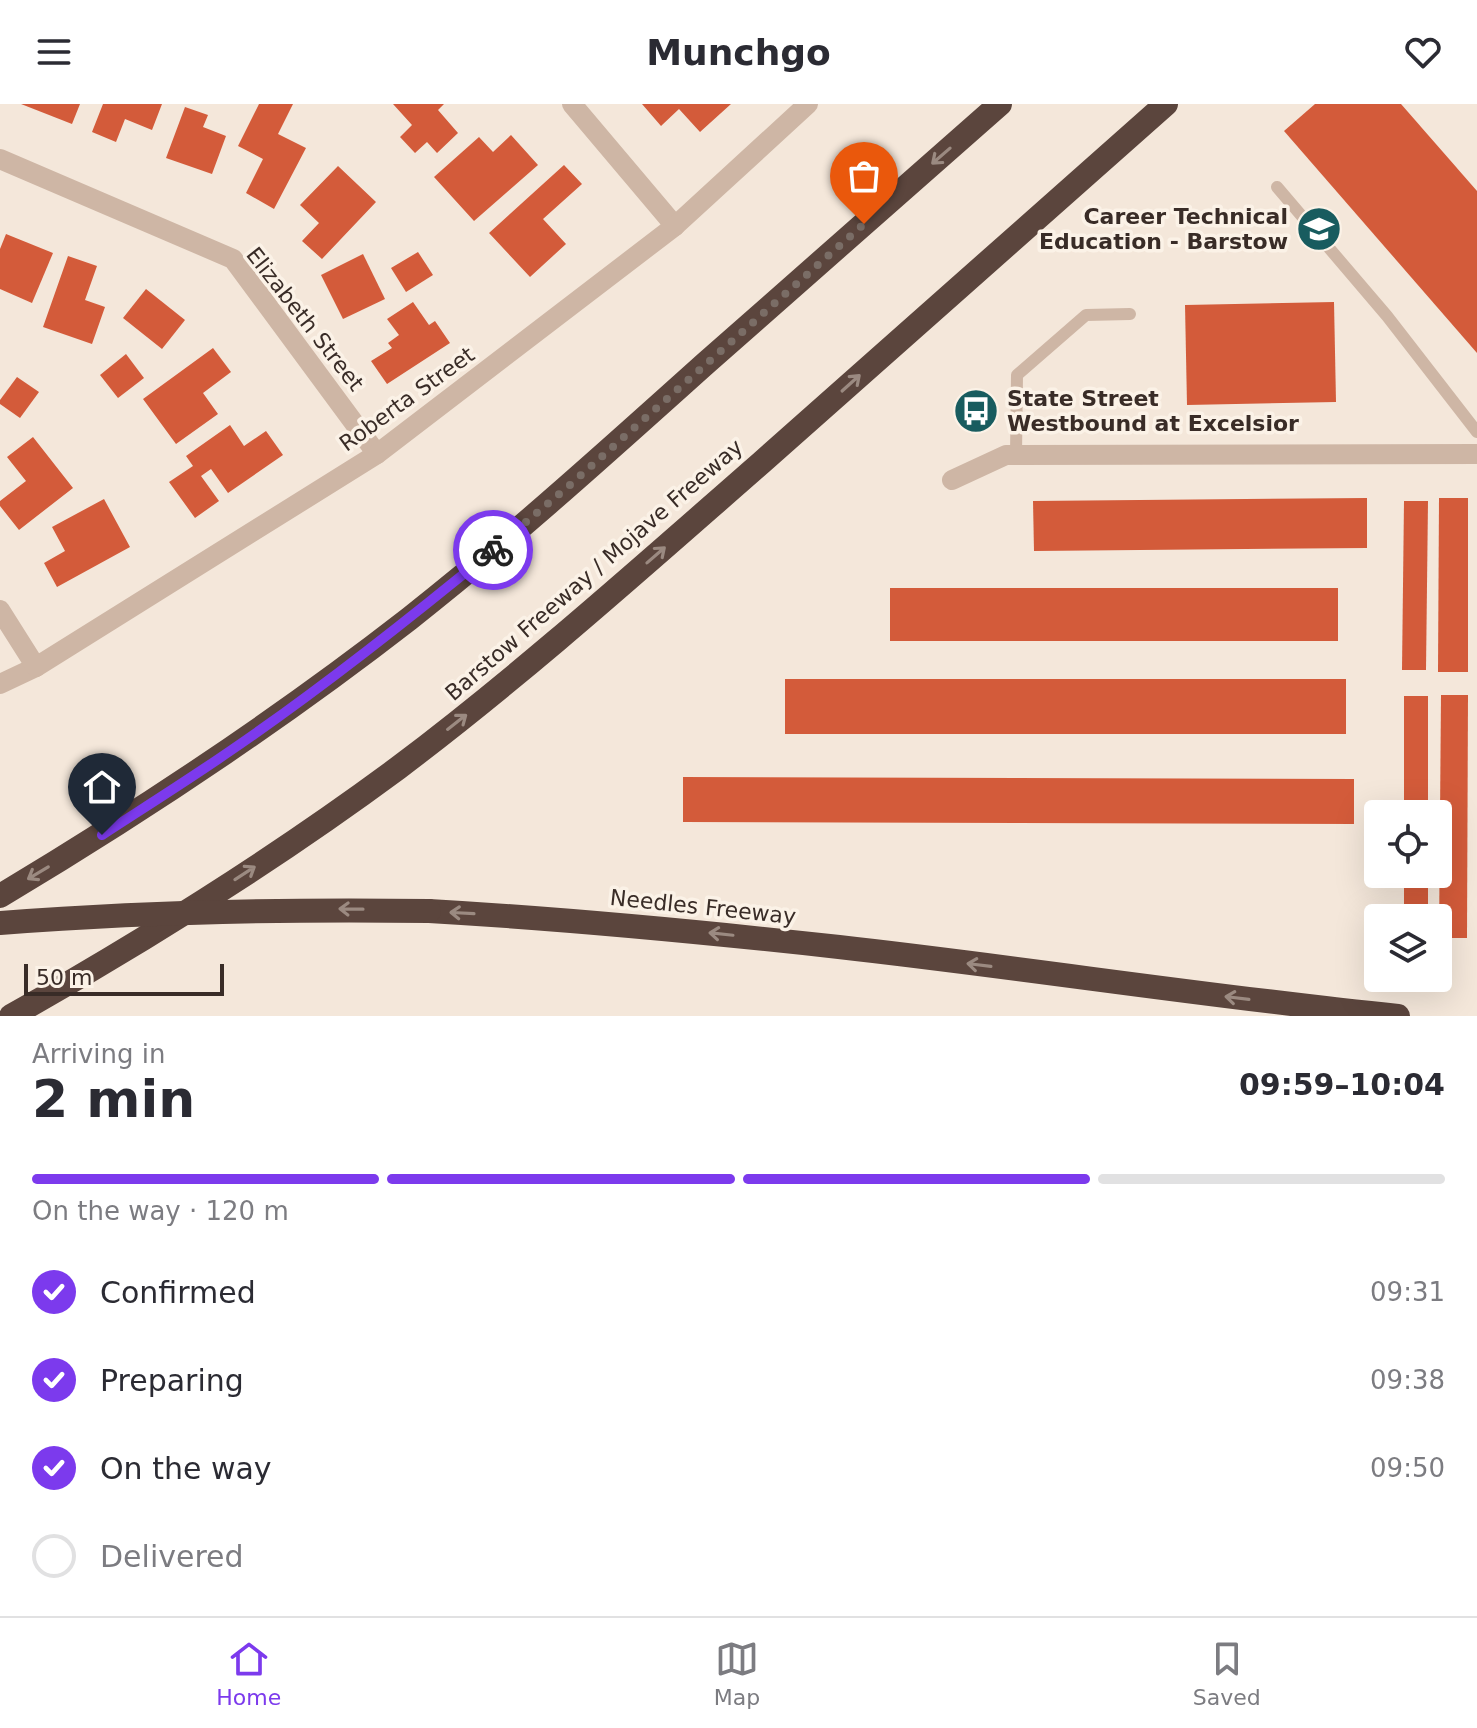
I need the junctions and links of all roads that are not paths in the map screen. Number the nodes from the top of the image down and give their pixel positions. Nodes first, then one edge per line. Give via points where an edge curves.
1 (572, 104) edge
2 (808, 104) edge
3 (1000, 104) edge
4 (1166, 104) edge
5 (0, 159) edge
6 (1277, 187) dead end
7 (675, 226) junction
8 (1130, 314) dead end
9 (1477, 432) edge
10 (377, 454) junction
11 (1477, 454) edge
12 (1016, 455) junction
13 (952, 480) dead end
14 (0, 610) edge
15 (36, 667) junction
16 (0, 684) edge
17 (0, 896) edge
18 (0, 923) edge
19 (11, 1016) edge
20 (1398, 1016) edge

1 - 7 street
2 - 7 street, Roberta Street
3 -> 17 highway via 571,484 412,616 231,750
19 -> 4 highway, Barstow Freeway / Mojave Freeway via 294,842 491,696
5 - 10 street, Elizabeth Street via 233,259
6 - 9 lane
7 - 10 street, Roberta Street
8 - 12 lane via 1086,315 1017,375
10 - 15 street, Roberta Street
11 - 12 street
12 - 13 street
14 - 15 street
15 - 16 street, Roberta Street
20 -> 18 highway, Needles Freeway, bridge via 842,947 563,919 429,911 223,911

